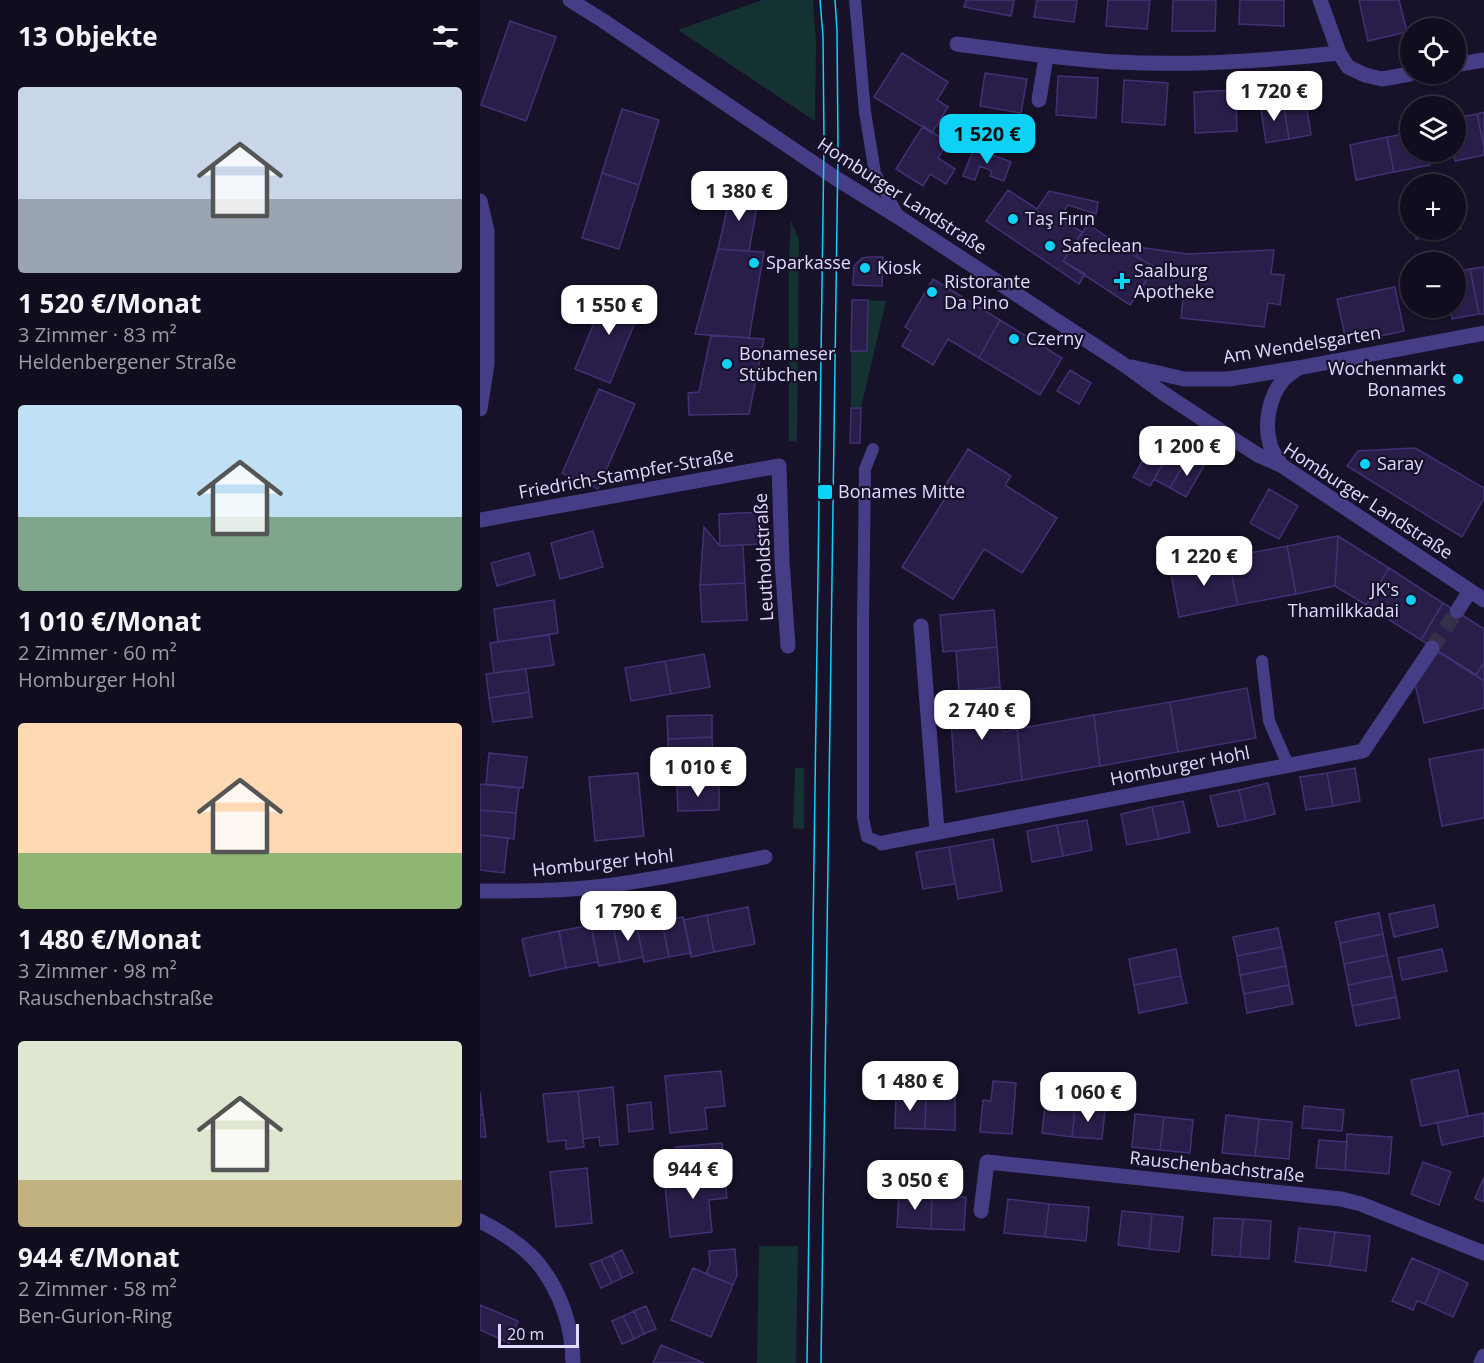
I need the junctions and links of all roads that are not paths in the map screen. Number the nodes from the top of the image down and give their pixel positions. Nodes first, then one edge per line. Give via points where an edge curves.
1 (570, 0) edge
2 (855, 0) edge
3 (1320, 0) edge
4 (957, 44) dead end
5 (1339, 53) junction
6 (1046, 57) junction
7 (1484, 60) edge
8 (1466, 63) edge
9 (1400, 76) edge
10 (1039, 100) dead end
11 (480, 201) edge
12 (900, 218) junction
13 (1484, 333) edge
14 (1126, 366) junction
15 (1298, 368) junction
16 (480, 409) edge
17 (873, 449) dead end
18 (1281, 465) junction
19 (779, 466) joint
20 (480, 520) edge
21 (1470, 591) junction
22 (1484, 600) edge
23 (1457, 611) tunnel mouth
24 (921, 626) dead end
25 (788, 646) dead end
26 (1432, 648) tunnel mouth
27 (1262, 661) dead end
28 (1288, 765) junction
29 (937, 831) junction
30 (882, 843) joint
31 (765, 857) dead end
32 (480, 891) edge
33 (981, 1211) dead end
34 (480, 1221) edge
35 (1484, 1253) edge
36 (1484, 1356) edge
37 (573, 1363) edge
38 (1481, 1363) edge

1 - 12 street, Homburger Landstraße
2 - 12 lane via 875,173
3 - 5 street
4 - 6 street
5 - 6 street via 1161,64
5 - 9 street via 1348,67 1365,75 1382,79
6 - 10 street
7 - 8 street
11 - 16 street via 487,231 487,364
12 - 14 street, Homburger Landstraße
13 - 15 street, Am Wendelsgarten
14 - 15 street, Am Wendelsgarten via 1184,379 1229,379
14 - 18 street, Homburger Landstraße via 1258,455
15 - 18 street via 1283,380 1268,414 1271,446
17 - 30 lane via 865,469 862,818 867,837
18 - 21 street, Homburger Landstraße
19 - 20 street, Friedrich-Stampfer-Straße
19 - 25 street, Leutholdstraße
21 - 22 street, Homburger Landstraße
21 - 23 street
24 - 29 street
26 - 28 street, Homburger Hohl via 1363,751
27 - 28 lane via 1269,721
28 - 29 street, Homburger Hohl
29 - 30 street, Homburger Hohl
31 - 32 street, Homburger Hohl via 603,886
33 - 35 street, Rauschenbachstraße via 987,1162 1341,1199
34 - 37 street via 537,1262 554,1286 567,1317
36 - 38 street

